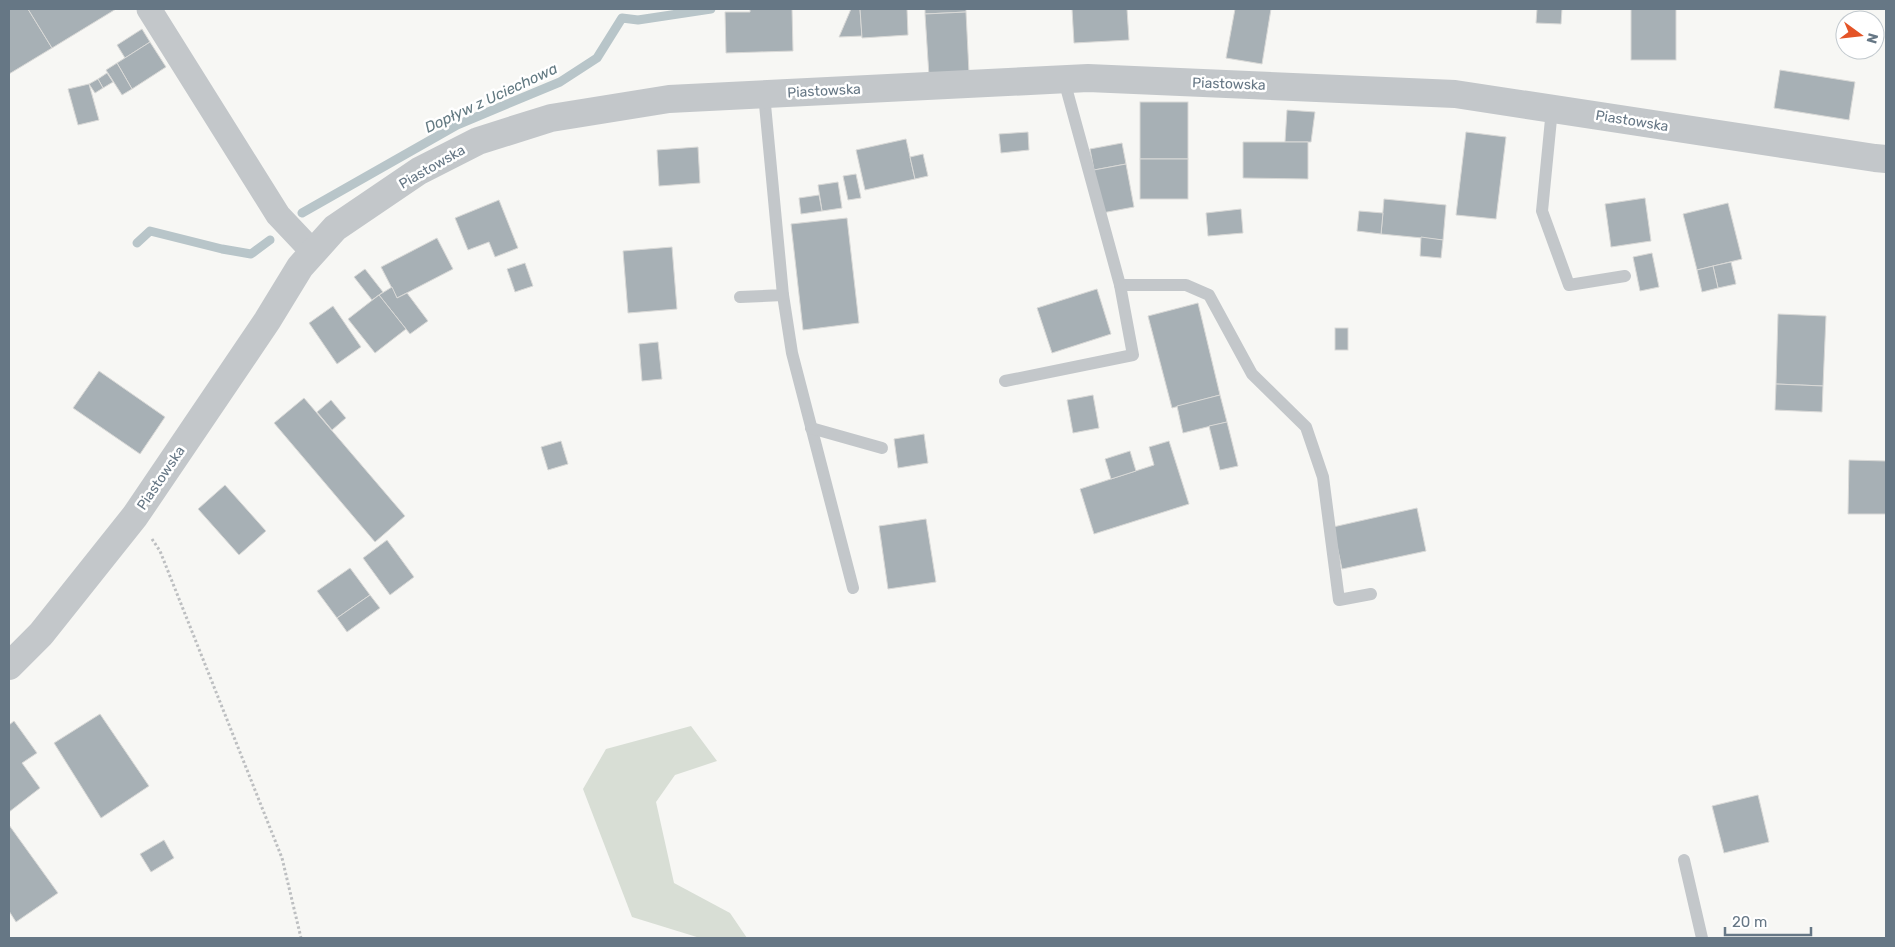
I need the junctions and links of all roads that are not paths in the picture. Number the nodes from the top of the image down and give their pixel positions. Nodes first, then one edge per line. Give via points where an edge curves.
1 (148, 9) edge
2 (1064, 80) junction
3 (764, 94) junction
4 (1552, 109) junction
5 (1886, 159) edge
6 (313, 252) junction
7 (1625, 276) dead end
8 (1120, 284) junction
9 (783, 295) junction
10 (740, 297) dead end
11 (1005, 381) dead end
12 (811, 428) junction
13 (882, 448) dead end
14 (852, 588) dead end
15 (1371, 594) dead end
16 (9, 666) edge
17 (1684, 860) dead end
18 (1702, 938) edge

1 - 6 street via 278,215
2 - 3 street, Piastowska
2 - 4 street, Piastowska via 1088,78 1455,94
2 - 8 lane
3 - 6 street, Piastowska via 670,98 551,118 478,141 419,171 335,228
3 - 9 lane
4 - 5 street, Piastowska
4 - 7 lane via 1542,212 1569,284
6 - 16 street, Piastowska via 300,266 267,321 135,516 41,634
8 - 11 lane via 1133,356
8 - 15 lane via 1186,286 1209,295 1252,374 1306,427 1323,477 1339,600
9 - 10 lane
9 - 12 lane via 792,353
12 - 13 lane
12 - 14 lane
17 - 18 lane

